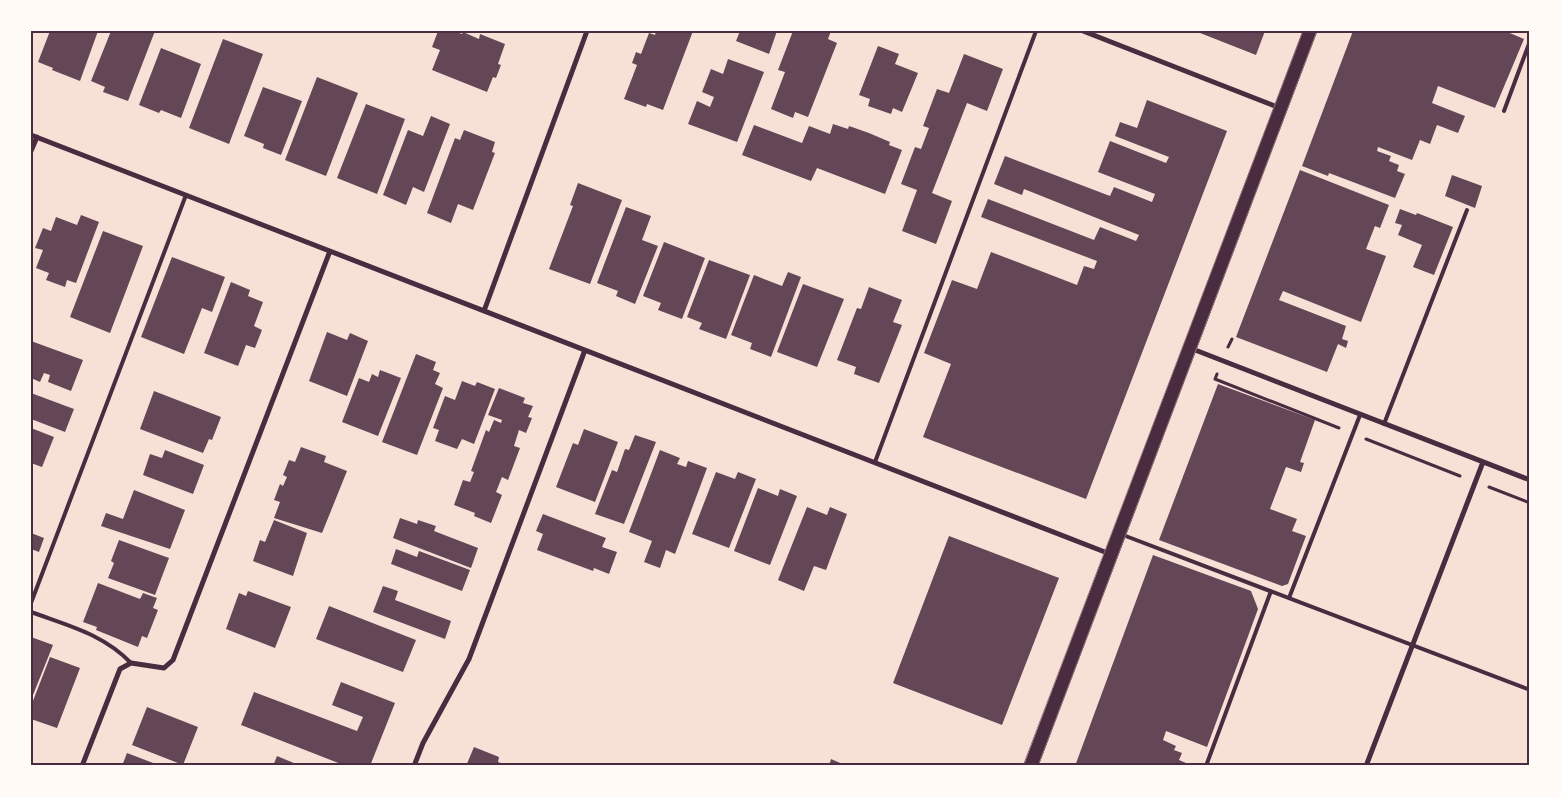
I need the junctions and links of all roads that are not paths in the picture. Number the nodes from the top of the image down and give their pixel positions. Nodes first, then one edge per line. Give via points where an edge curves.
1 (587, 31) edge
2 (1036, 31) edge
3 (1083, 31) edge
4 (1310, 31) edge
5 (1530, 41) edge
6 (1281, 108) junction
7 (1504, 112) dead end
8 (34, 136) edge
9 (31, 151) edge
10 (186, 195) junction
11 (1468, 210) dead end
12 (330, 251) junction
13 (484, 311) junction
14 (1189, 348) junction
15 (585, 350) junction
16 (1360, 415) junction
17 (1384, 424) junction
18 (875, 462) junction
19 (1483, 462) junction
20 (1530, 480) edge
21 (1119, 532) junction
22 (1110, 554) junction
23 (1271, 591) junction
24 (1289, 598) junction
25 (31, 603) edge
26 (31, 612) edge
27 (1412, 645) junction
28 (131, 664) junction
29 (1530, 690) edge
30 (82, 766) edge
31 (414, 766) edge
32 (1031, 766) edge
33 (1206, 766) edge
34 (1366, 766) edge

1 - 13 street
2 - 18 lane
3 - 6 street
4 - 6 highway
5 - 7 lane
6 - 14 highway
8 - 9 street
8 - 10 street
10 - 12 street
10 - 25 lane
11 - 17 lane
12 - 13 street
12 - 28 street via 173,660 159,669
13 - 15 street
14 - 16 street
14 - 21 highway
15 - 18 street
15 - 31 street via 468,659
16 - 17 street
16 - 24 lane
17 - 19 street
18 - 22 street
19 - 20 street
19 - 27 street
21 - 22 highway
21 - 23 lane
22 - 32 highway
23 - 24 lane
23 - 33 lane
24 - 27 lane
26 - 28 lane via 104,640 118,649
27 - 29 lane
27 - 34 street
28 - 30 street via 116,675

